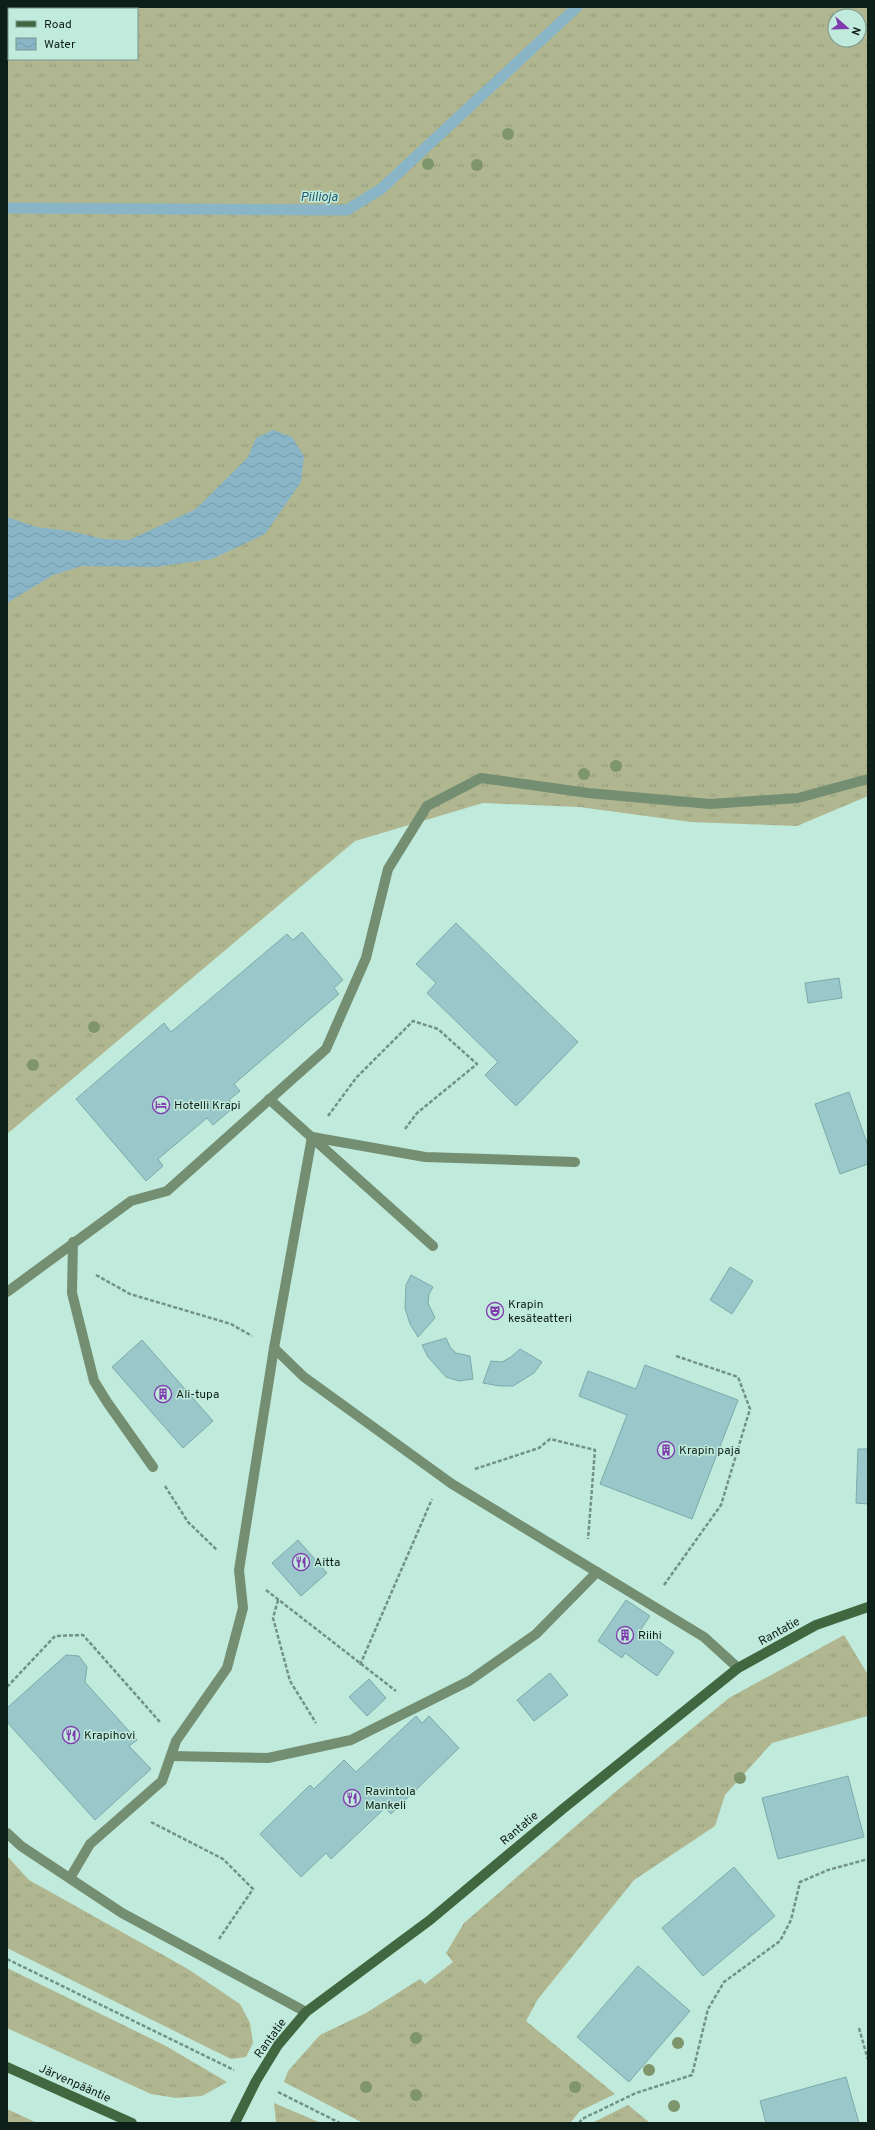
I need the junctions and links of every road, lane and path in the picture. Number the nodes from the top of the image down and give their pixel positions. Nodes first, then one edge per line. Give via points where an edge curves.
1 (868, 779) edge
2 (270, 1099) junction
3 (312, 1137) junction
4 (389, 1151) junction
5 (575, 1162) dead end
6 (73, 1242) junction
7 (433, 1246) dead end
8 (73, 1262) junction
9 (7, 1292) edge
10 (274, 1348) junction
11 (676, 1356) dead end
12 (153, 1467) joint
13 (442, 1477) junction
14 (452, 1484) junction
15 (586, 1566) junction
16 (239, 1570) junction
17 (597, 1572) junction
18 (278, 1600) junction
19 (649, 1604) junction
20 (868, 1607) edge
21 (360, 1665) junction
22 (738, 1668) junction
23 (7, 1686) edge
24 (417, 1707) junction
25 (176, 1741) junction
26 (329, 1745) junction
27 (171, 1756) junction
28 (128, 1811) junction
29 (7, 1833) edge
30 (868, 1859) edge
31 (70, 1878) junction
32 (7, 1959) edge
33 (206, 1959) junction
34 (306, 2012) junction
35 (859, 2028) dead end
36 (868, 2060) edge
37 (7, 2067) edge
38 (256, 2081) junction
39 (132, 2123) edge
40 (235, 2123) edge
41 (340, 2123) edge
42 (579, 2123) edge

1 - 2 lane via 798,798 710,804 588,794 481,778 427,806 388,869 366,958 326,1049
2 - 3 lane
2 - 6 lane via 167,1191 131,1202
3 - 4 lane
3 - 4 path via 356,1078 413,1021 438,1028 477,1064 417,1113
3 - 7 lane
3 - 10 lane
4 - 5 lane via 425,1157
6 - 8 lane
6 - 9 lane
8 - 10 path via 130,1294 231,1324
8 - 12 lane via 72,1293 94,1381
10 - 13 lane via 304,1377
10 - 16 lane
11 - 19 path via 738,1377 750,1409 721,1505
12 - 16 path via 188,1522
13 - 14 lane
13 - 21 path
14 - 15 lane
14 - 15 path via 471,1470 539,1448 550,1439 595,1450
15 - 17 lane
16 - 18 path
16 - 25 lane via 243,1608 227,1668
17 - 19 lane
17 - 24 lane via 536,1634 469,1681
18 - 21 path
18 - 26 path via 273,1618 290,1681
19 - 22 lane via 704,1638
20 - 22 street, Rantatie via 816,1625
21 - 24 path
22 - 34 street, Rantatie via 430,1920
23 - 25 path via 55,1636 83,1635
24 - 26 lane via 351,1740
25 - 27 lane
26 - 27 lane via 268,1758
27 - 28 lane via 162,1781
28 - 31 lane via 90,1844
28 - 33 path via 223,1859 253,1889
29 - 31 lane via 21,1846
30 - 42 path via 828,1870 800,1882 792,1920 780,1941 724,1982 708,2009 692,2075 636,2092 582,2119
31 - 33 lane via 122,1913
32 - 38 path
33 - 34 lane
34 - 38 street, Rantatie via 278,2045
35 - 36 path
37 - 39 street, Järvenpääntie
38 - 40 street, Rantatie
38 - 41 path

